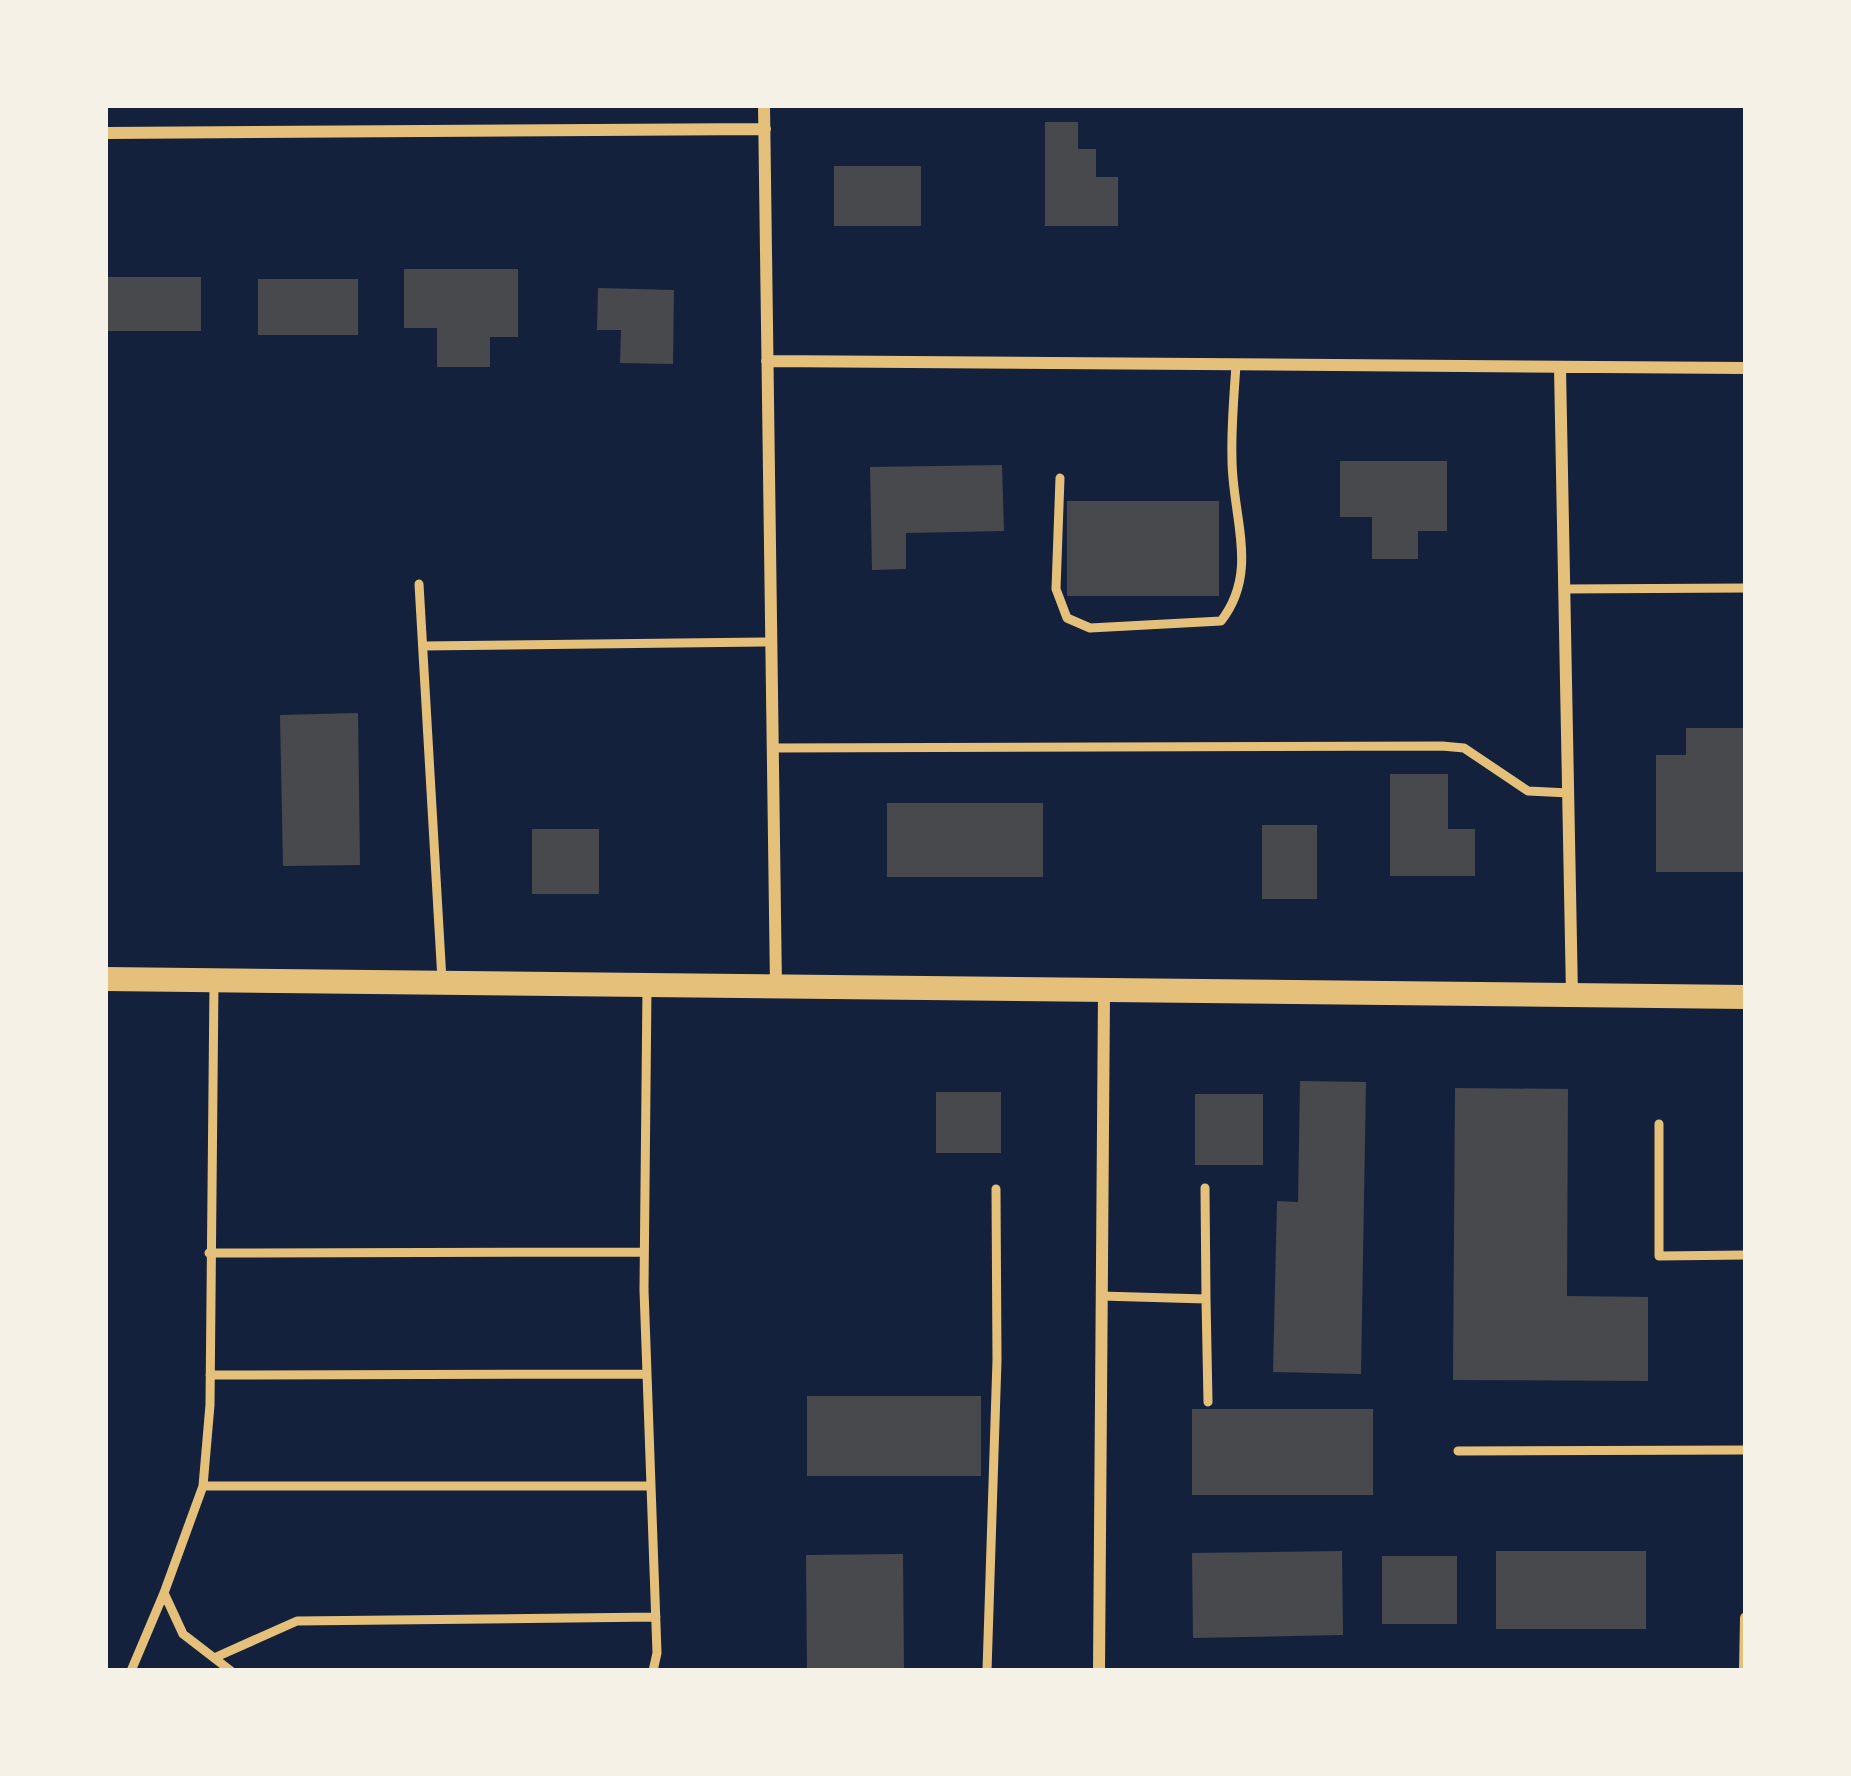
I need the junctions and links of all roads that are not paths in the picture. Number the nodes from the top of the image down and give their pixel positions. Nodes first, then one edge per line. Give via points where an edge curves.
1 (764, 105) edge
2 (765, 129) junction
3 (105, 133) edge
4 (767, 361) junction
5 (1236, 365) junction
6 (1559, 368) junction
7 (1746, 368) edge
8 (1060, 478) dead end
9 (419, 584) dead end
10 (1746, 588) edge
11 (1564, 589) junction
12 (771, 642) junction
13 (423, 646) junction
14 (772, 748) junction
15 (1568, 793) junction
16 (105, 979) edge
17 (214, 980) junction
18 (442, 984) junction
19 (647, 986) junction
20 (776, 988) junction
21 (1104, 992) junction
22 (1572, 996) junction
23 (1746, 997) edge
24 (1659, 1124) dead end
25 (1205, 1188) dead end
26 (996, 1189) dead end
27 (644, 1252) junction
28 (209, 1253) junction
29 (1746, 1256) edge
30 (1101, 1296) junction
31 (1206, 1299) junction
32 (646, 1374) junction
33 (210, 1375) junction
34 (1208, 1402) dead end
35 (1746, 1450) edge
36 (1458, 1451) dead end
37 (202, 1486) junction
38 (650, 1486) junction
39 (164, 1592) junction
40 (656, 1617) junction
41 (1746, 1618) edge
42 (214, 1658) junction
43 (131, 1671) edge
44 (231, 1671) edge
45 (653, 1671) edge
46 (987, 1671) edge
47 (1099, 1671) edge
48 (1745, 1671) edge

1 - 2 street
2 - 3 street
2 - 4 street
4 - 5 street
4 - 12 street
5 - 6 street
5 - 8 lane via 1240,597 1221,622 1090,628 1067,617 1056,589
6 - 7 street
6 - 11 street
9 - 13 lane
10 - 11 lane
11 - 15 street
12 - 13 lane
12 - 14 street
13 - 18 lane
14 - 15 lane via 1442,746 1464,748 1528,791
14 - 20 street
15 - 22 street
16 - 17 main road
17 - 18 main road
17 - 28 lane
18 - 19 main road
19 - 20 main road
19 - 27 lane
20 - 21 main road
21 - 22 main road
21 - 30 street
22 - 23 main road
24 - 29 lane via 1659,1256
25 - 31 lane
26 - 46 lane
27 - 28 lane
27 - 32 lane
28 - 33 lane
30 - 31 lane
30 - 47 street
31 - 34 lane
32 - 33 lane
32 - 38 lane
33 - 37 lane
35 - 36 lane
37 - 38 lane
37 - 39 lane
38 - 40 lane
39 - 42 lane via 183,1634
39 - 43 lane
40 - 42 lane via 296,1621
40 - 45 lane
41 - 48 street
42 - 44 lane

